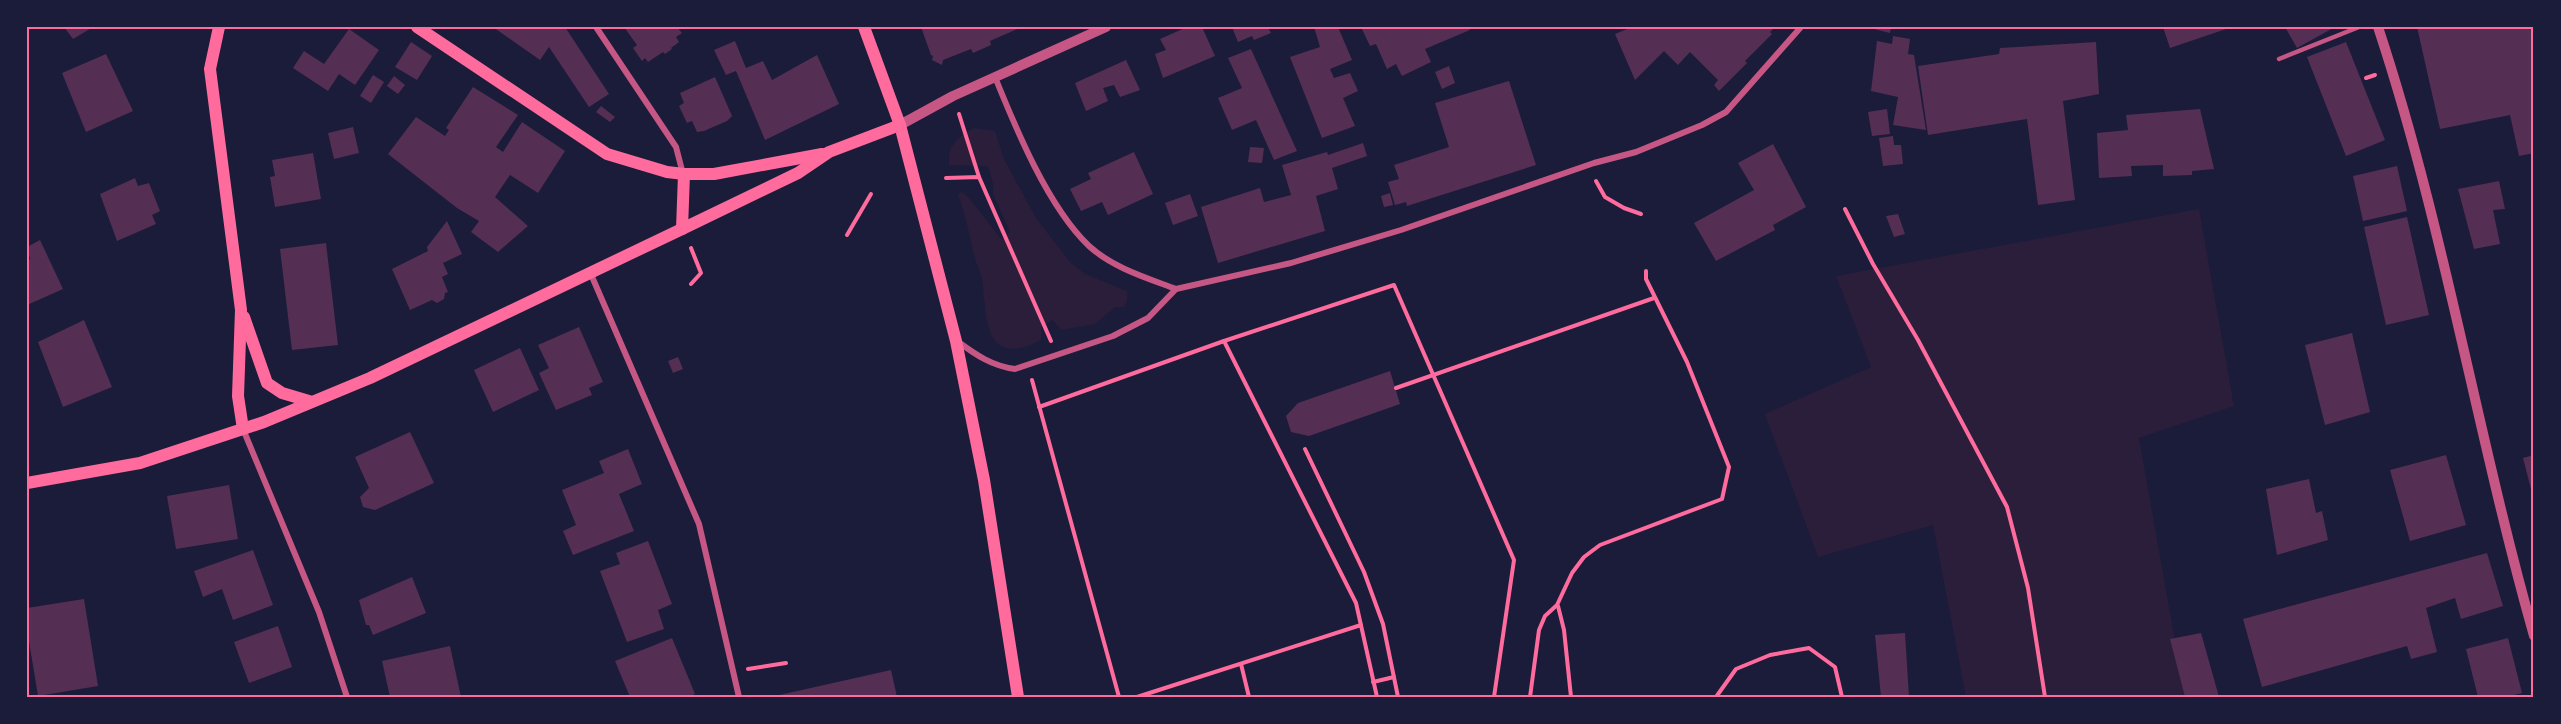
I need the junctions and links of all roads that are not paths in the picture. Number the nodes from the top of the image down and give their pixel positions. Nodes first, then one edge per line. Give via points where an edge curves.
1 (219, 27) edge
2 (417, 27) edge
3 (596, 27) edge
4 (864, 27) edge
5 (1106, 27) edge
6 (1801, 27) edge
7 (2359, 27) edge
8 (2378, 27) edge
9 (2279, 59) dead end
10 (995, 77) junction
11 (900, 125) junction
12 (829, 152) junction
13 (684, 174) junction
14 (682, 229) junction
15 (590, 272) junction
16 (1176, 289) junction
17 (242, 310) junction
18 (956, 341) junction
19 (309, 401) junction
20 (243, 429) junction
21 (27, 483) edge
22 (2530, 610) edge
23 (2534, 636) edge
24 (347, 697) edge
25 (740, 697) edge
26 (1018, 697) edge

1 - 17 main road via 210,69
2 - 13 main road via 607,154
3 - 13 street via 676,147
4 - 11 main road
5 - 10 street
6 - 16 street via 1726,112 1702,125 1636,152 1401,230 1291,263
7 - 9 lane
8 - 22 street via 2423,178
10 - 11 street
10 - 16 street via 1020,137 1063,215 1090,246 1129,271
11 - 12 main road
11 - 18 main road
12 - 13 main road via 714,174
12 - 14 main road via 798,173
13 - 14 main road
14 - 15 main road
15 - 19 main road via 370,378
15 - 25 street via 699,524
16 - 18 street via 1148,318 1113,336 1015,369 999,367
17 - 19 main road via 267,383 282,393
17 - 20 main road via 238,396
18 - 26 main road via 984,480
19 - 20 main road
20 - 21 main road via 140,463
20 - 24 street via 319,612
22 - 23 street

